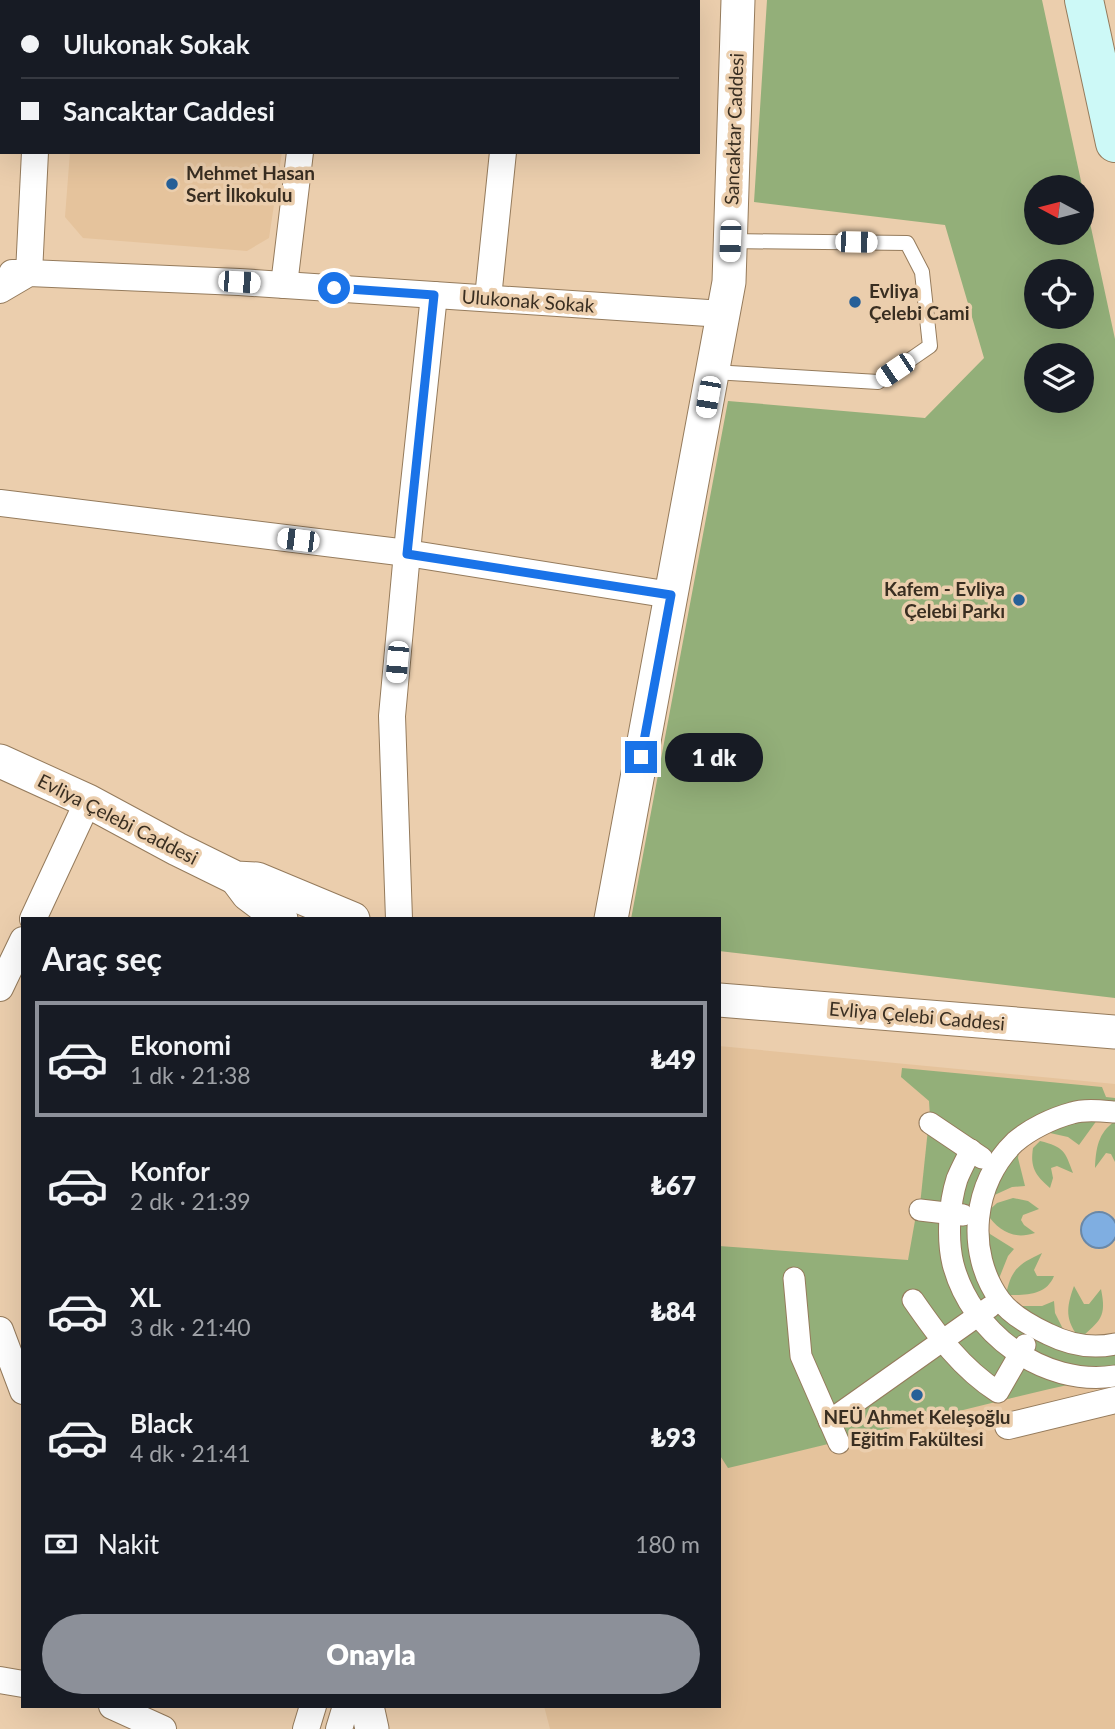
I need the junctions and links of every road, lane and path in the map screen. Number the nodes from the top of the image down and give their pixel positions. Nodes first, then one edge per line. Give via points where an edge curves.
1 (738, 0) edge
2 (1084, 0) edge
3 (1115, 143) edge
4 (35, 154) edge
5 (300, 154) edge
6 (503, 154) edge
7 (730, 241) junction
8 (29, 273) junction
9 (1, 284) edge
10 (284, 285) junction
11 (434, 295) junction
12 (488, 298) junction
13 (723, 314) junction
14 (713, 372) junction
15 (0, 503) edge
16 (407, 554) junction
17 (671, 595) junction
18 (0, 761) edge
19 (88, 801) junction
20 (236, 878) junction
21 (34, 917) edge
22 (278, 917) edge
23 (348, 917) edge
24 (400, 917) edge
25 (611, 917) edge
26 (21, 944) edge
27 (0, 988) edge
28 (721, 1000) edge
29 (1115, 1032) edge
30 (1115, 1112) edge
31 (930, 1123) dead end
32 (971, 1150) junction
33 (996, 1167) junction
34 (920, 1210) dead end
35 (951, 1213) junction
36 (977, 1217) junction
37 (794, 1278) dead end
38 (913, 1300) dead end
39 (1000, 1300) junction
40 (980, 1316) junction
41 (1035, 1328) junction
42 (0, 1330) edge
43 (942, 1341) junction
44 (1115, 1344) edge
45 (1019, 1355) junction
46 (1115, 1376) edge
47 (21, 1386) edge
48 (1115, 1400) edge
49 (829, 1421) junction
50 (1008, 1426) dead end
51 (839, 1443) dead end
52 (0, 1680) edge
53 (21, 1684) edge
54 (120, 1708) edge
55 (312, 1708) edge
56 (345, 1708) edge
57 (367, 1708) edge
58 (163, 1729) edge
59 (306, 1729) edge
60 (339, 1729) edge
61 (372, 1729) edge

1 - 7 street, Sancaktar Caddesi
2 - 3 main road
4 - 8 street
5 - 10 street
6 - 12 street
7 - 13 street, Sancaktar Caddesi
7 - 14 lane via 907,243 922,272 930,346 878,382
8 - 9 street, Ulukonak Sokak
8 - 10 street, Ulukonak Sokak
10 - 11 street, Ulukonak Sokak
11 - 12 street, Ulukonak Sokak
11 - 16 street
12 - 13 street, Ulukonak Sokak
13 - 14 street, Sancaktar Caddesi
14 - 17 street, Sancaktar Caddesi
15 - 16 street
16 - 17 street
16 - 24 street via 392,716
17 - 25 street, Sancaktar Caddesi
18 - 19 street, Evliya Çelebi Caddesi
19 - 20 street, Evliya Çelebi Caddesi
19 - 21 street
20 - 22 street, Evliya Çelebi Caddesi via 248,894
20 - 23 street, Evliya Çelebi Caddesi via 257,879
26 - 27 street
28 - 29 street, Evliya Çelebi Caddesi
30 - 33 street via 1074,1112 1039,1126 1016,1142
31 - 32 street
32 - 33 street
32 - 35 street via 957,1180
33 - 36 street
34 - 35 street
35 - 36 street
35 - 40 street via 953,1263 962,1290
36 - 39 street via 984,1270
37 - 49 street via 801,1356
38 - 43 street
39 - 40 street
39 - 41 street
40 - 43 street
40 - 45 street
41 - 44 street via 1064,1342
41 - 45 street
42 - 47 street
43 - 45 street via 977,1378 998,1392
43 - 49 street
45 - 46 street via 1060,1373
48 - 50 street
49 - 51 street
52 - 53 street
54 - 58 street
55 - 59 street
56 - 60 street
57 - 61 street

